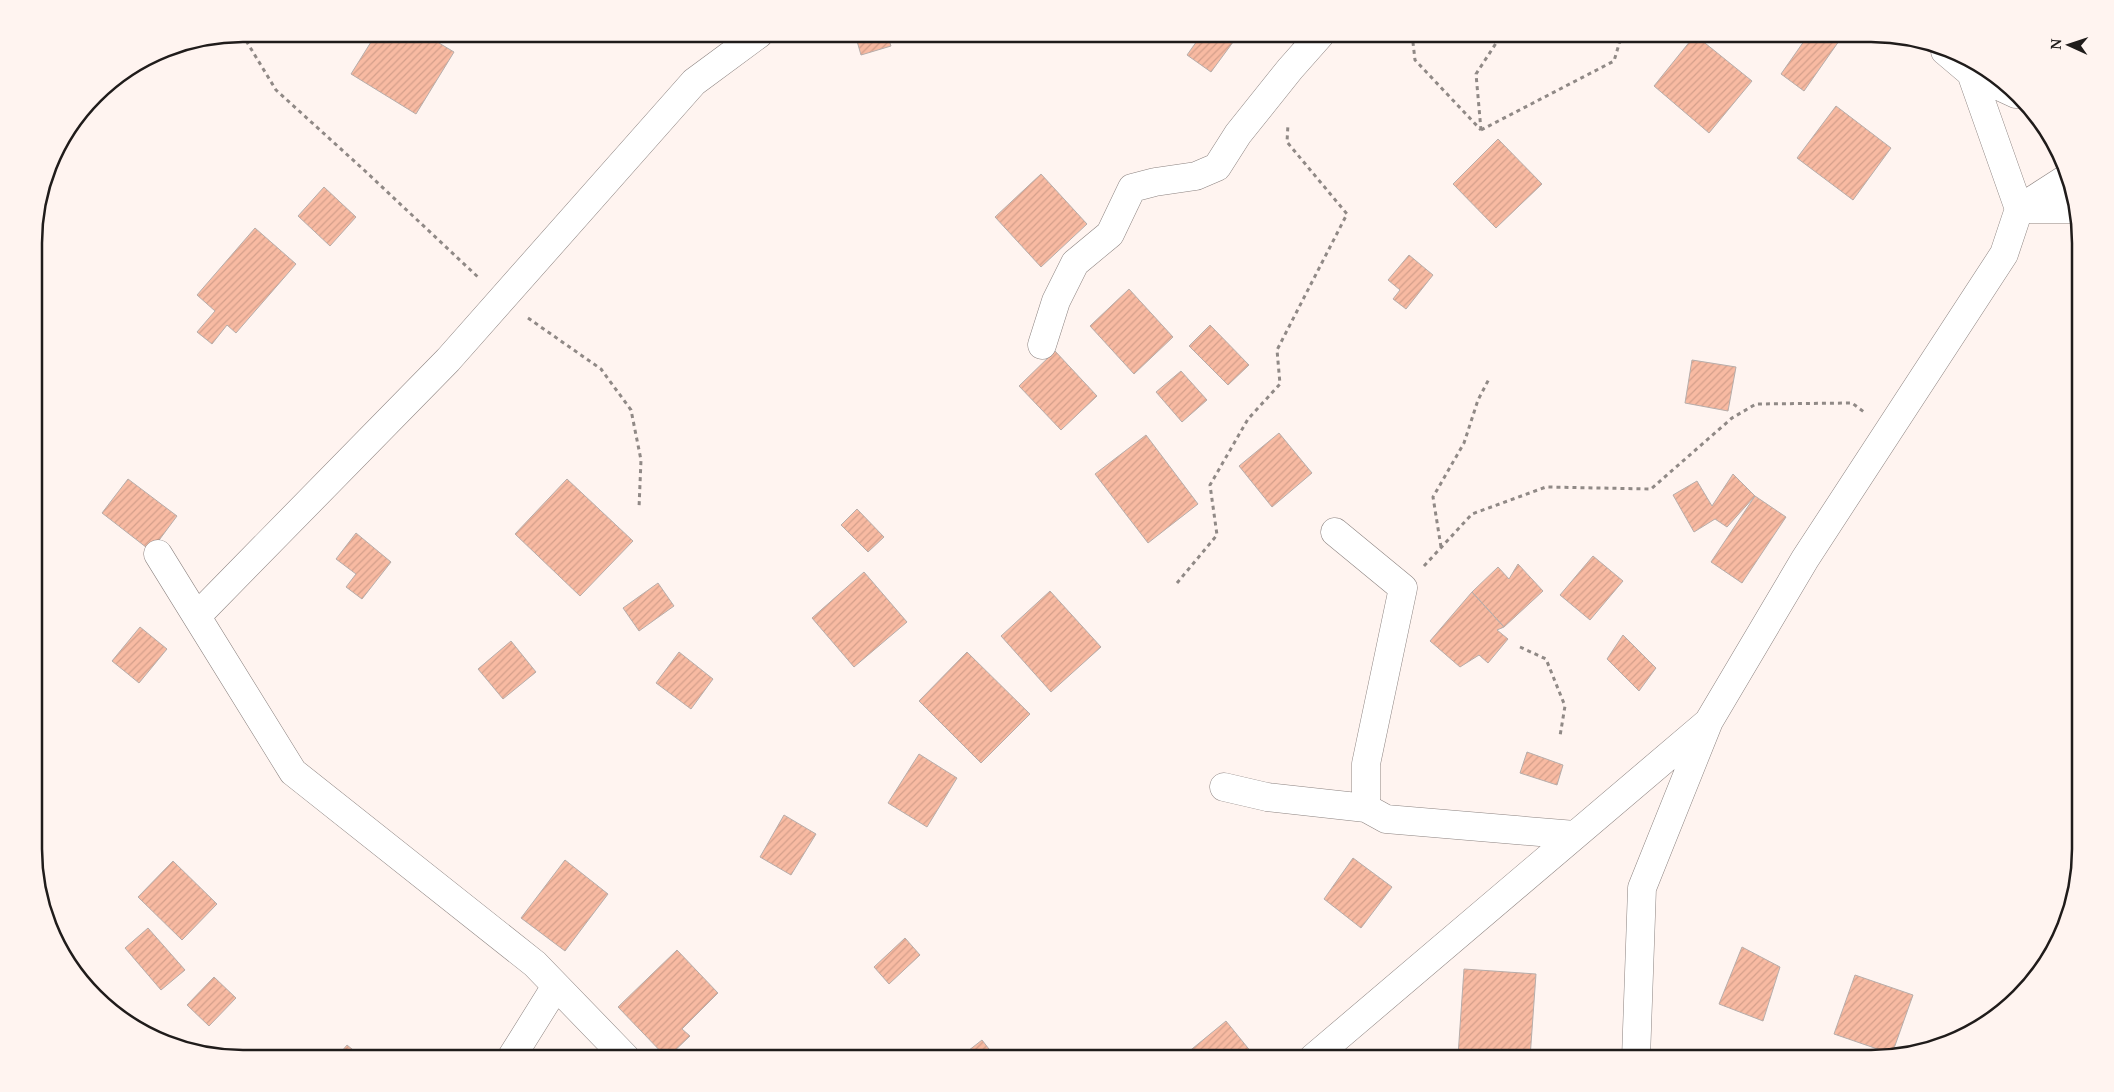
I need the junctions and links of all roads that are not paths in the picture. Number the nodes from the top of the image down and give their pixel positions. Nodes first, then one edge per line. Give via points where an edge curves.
1 (748, 42) edge
2 (1314, 42) edge
3 (1959, 63) edge
4 (1971, 73) junction
5 (1990, 82) edge
6 (2062, 181) edge
7 (2019, 209) junction
8 (2069, 209) edge
9 (1042, 345) dead end
10 (1335, 532) dead end
11 (158, 554) dead end
12 (197, 616) junction
13 (1709, 721) junction
14 (1224, 787) dead end
15 (1366, 808) junction
16 (1575, 835) junction
17 (556, 986) junction
18 (516, 1050) edge
19 (618, 1050) edge
20 (1322, 1050) edge
21 (1636, 1050) edge

1 - 12 street via 694,82 448,360
2 - 9 street via 1238,134 1217,167 1196,176 1132,188 1110,234 1075,263 1056,301
3 - 4 street
4 - 5 street
4 - 7 street
6 - 7 street
7 - 8 street
7 - 13 street via 2004,254 1805,559
10 - 15 street via 1403,588 1366,764
11 - 12 street
12 - 17 street via 293,772 535,964
13 - 16 street
13 - 21 street via 1642,888
14 - 15 street via 1267,797
15 - 16 street via 1386,819
16 - 20 street
17 - 18 street
17 - 19 street

